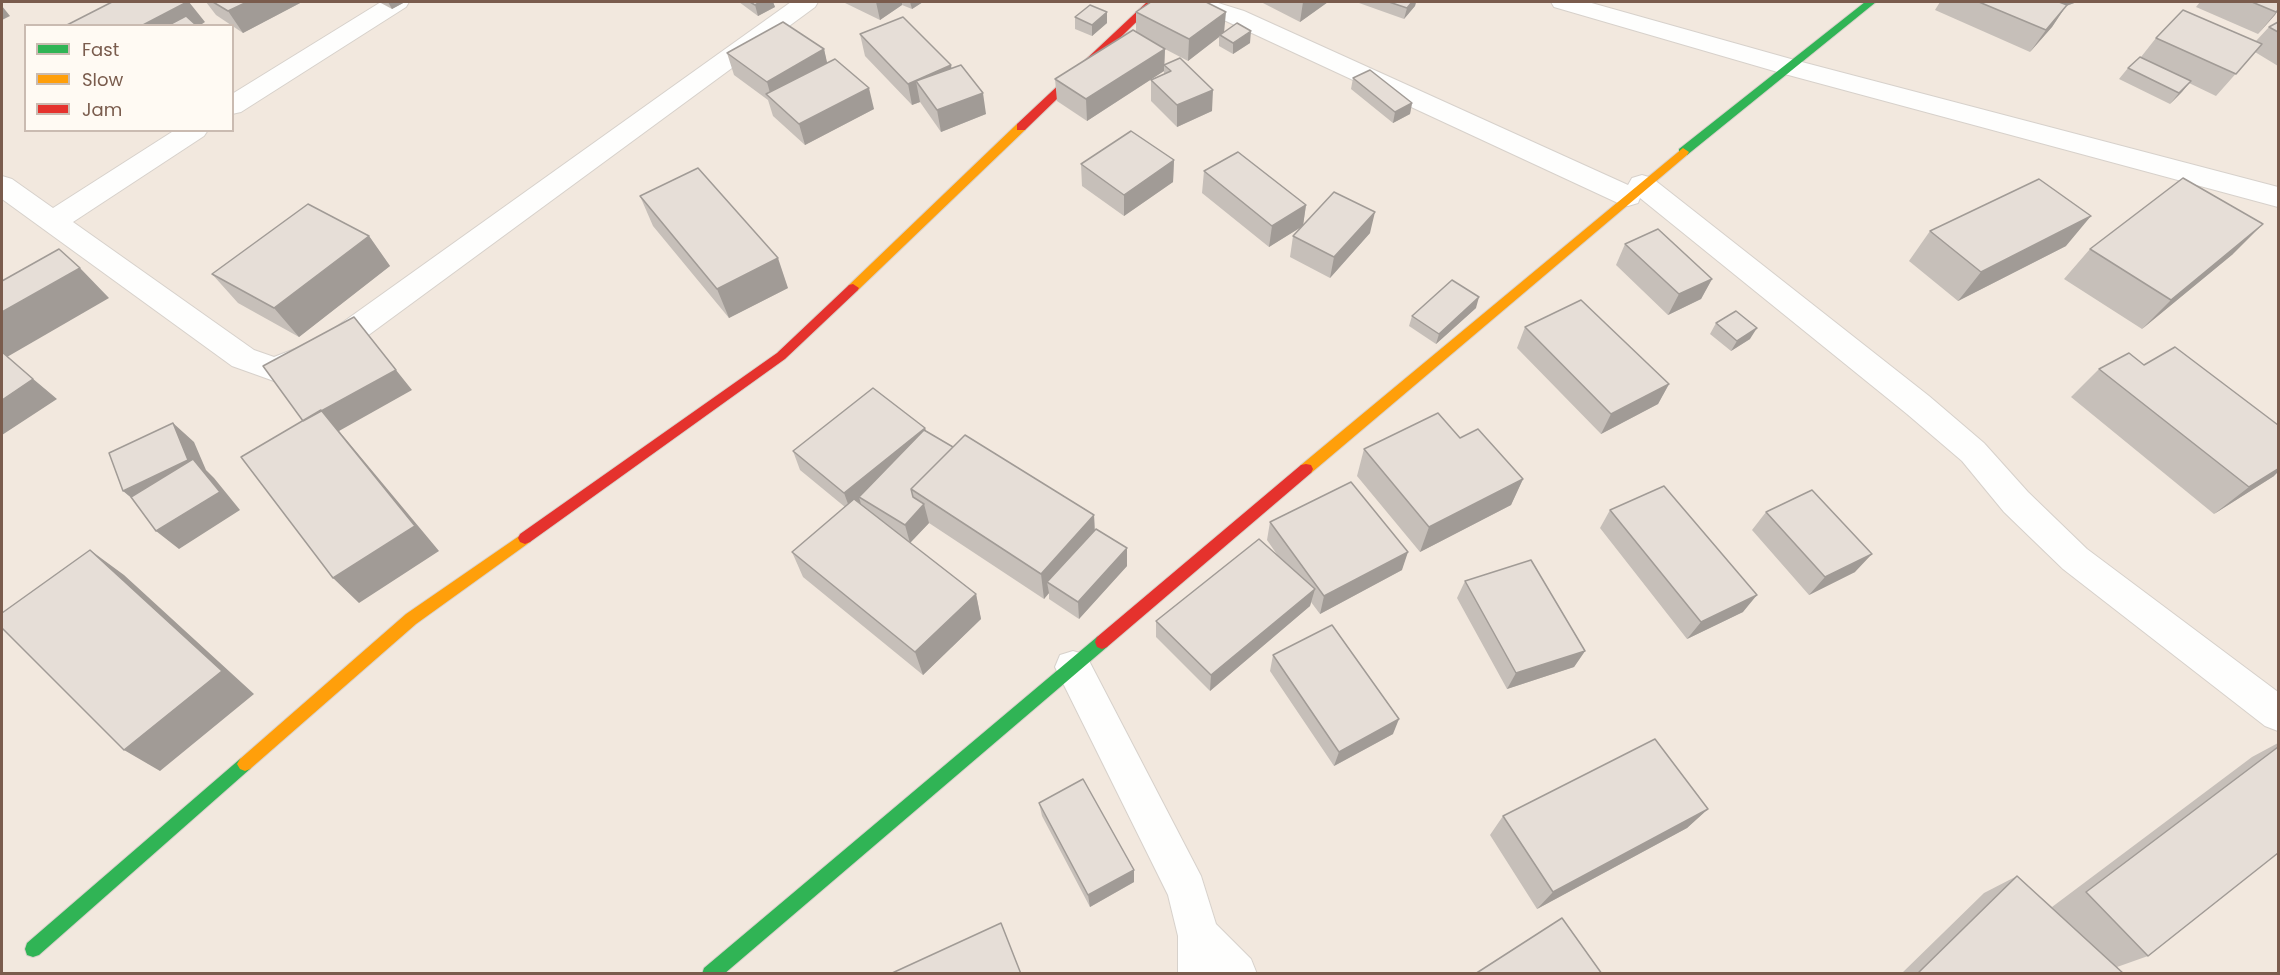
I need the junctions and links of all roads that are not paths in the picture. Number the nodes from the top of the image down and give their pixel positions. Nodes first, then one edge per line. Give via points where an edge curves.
1 (397, 2) edge
2 (806, 2) edge
3 (1152, 2) edge
4 (1192, 2) edge
5 (1563, 2) edge
6 (1871, 2) edge
7 (1790, 67) junction
8 (234, 105) edge
9 (192, 132) edge
10 (2, 186) edge
11 (1635, 191) junction
12 (2278, 197) edge
13 (52, 222) junction
14 (1073, 667) junction
15 (2278, 714) edge
16 (33, 949) dead end
17 (1199, 955) edge
18 (711, 974) edge
19 (1236, 974) edge

1 - 8 street
2 - 13 street via 329,348 274,369 243,358
3 - 16 street via 781,356 411,619
4 - 11 street via 1235,15
5 - 7 street
6 - 7 street
7 - 11 street
7 - 12 street
9 - 13 street
10 - 13 street
11 - 14 street
11 - 15 street via 1918,405 1973,452 2016,502 2075,559
14 - 17 street via 1187,890
14 - 18 street
17 - 19 street

